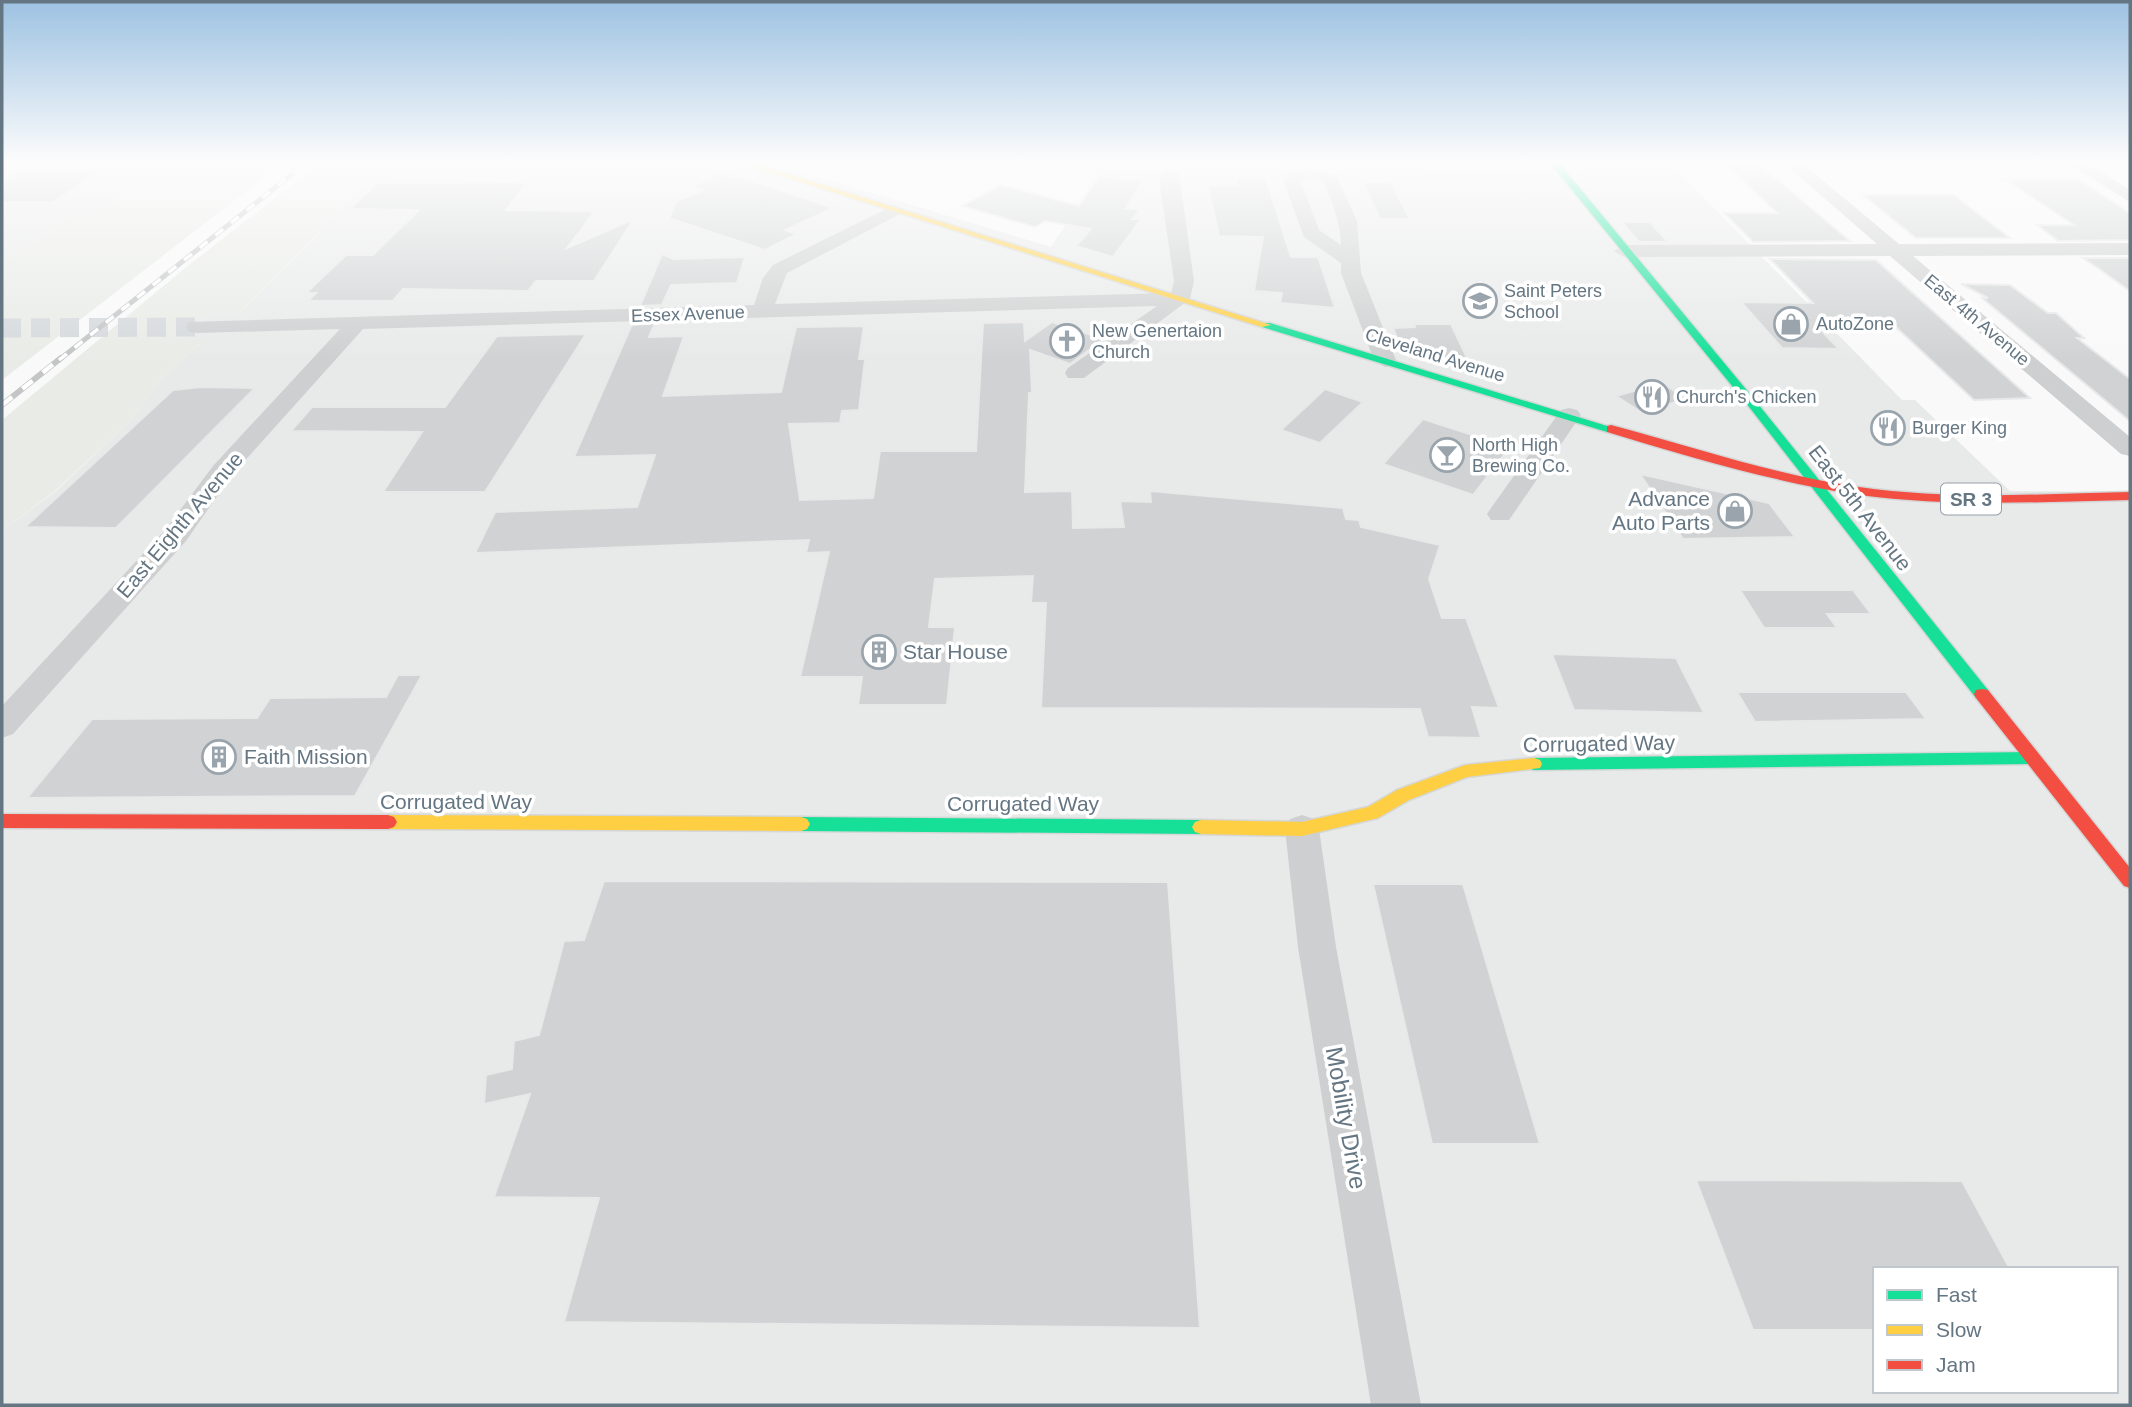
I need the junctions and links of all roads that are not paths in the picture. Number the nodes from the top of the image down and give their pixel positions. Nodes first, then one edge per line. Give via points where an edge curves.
1 (858, 229) edge
2 (954, 229) edge
3 (1176, 229) edge
4 (1607, 229) edge
5 (1869, 229) edge
6 (1892, 248) junction
7 (2130, 249) edge
8 (1625, 251) junction
9 (1351, 261) dead end
10 (1180, 299) junction
11 (762, 312) junction
12 (357, 323) junction
13 (197, 327) tunnel mouth
14 (1385, 360) junction
15 (1076, 373) dead end
16 (1569, 415) junction
17 (2130, 449) edge
18 (1812, 482) junction
19 (2130, 496) edge
20 (1500, 514) dead end
21 (2, 726) edge
22 (2032, 758) junction
23 (2, 821) edge
24 (1302, 829) junction
25 (2130, 881) edge
26 (1396, 1405) edge

1 - 11 street via 780,269
2 - 10 main road, Cleveland Avenue / SR 3
3 - 10 street via 1184,281
4 - 8 main road, East 5th Avenue
5 - 6 street, East 4th Avenue
6 - 7 street
6 - 8 street
6 - 17 street, East 4th Avenue
8 - 18 main road, East 5th Avenue
9 - 14 street via 1351,273
10 - 11 street, Essex Avenue
10 - 14 main road, Cleveland Avenue / SR 3
10 - 15 street
11 - 12 street, Essex Avenue
12 - 13 street, Essex Avenue
12 - 21 street, East Eighth Avenue via 222,471 176,536
14 - 16 main road, Cleveland Avenue / SR 3
16 - 18 main road, Cleveland Avenue / SR 3 via 1755,472
16 - 20 street
18 - 19 main road, Cleveland Avenue / SR 3 via 1931,498
18 - 22 main road, East 5th Avenue
22 - 24 main road, Corrugated Way via 1537,764 1465,771 1371,813
22 - 25 main road, East 5th Avenue
23 - 24 main road, Corrugated Way
24 - 26 street, Mobility Drive via 1317,947

